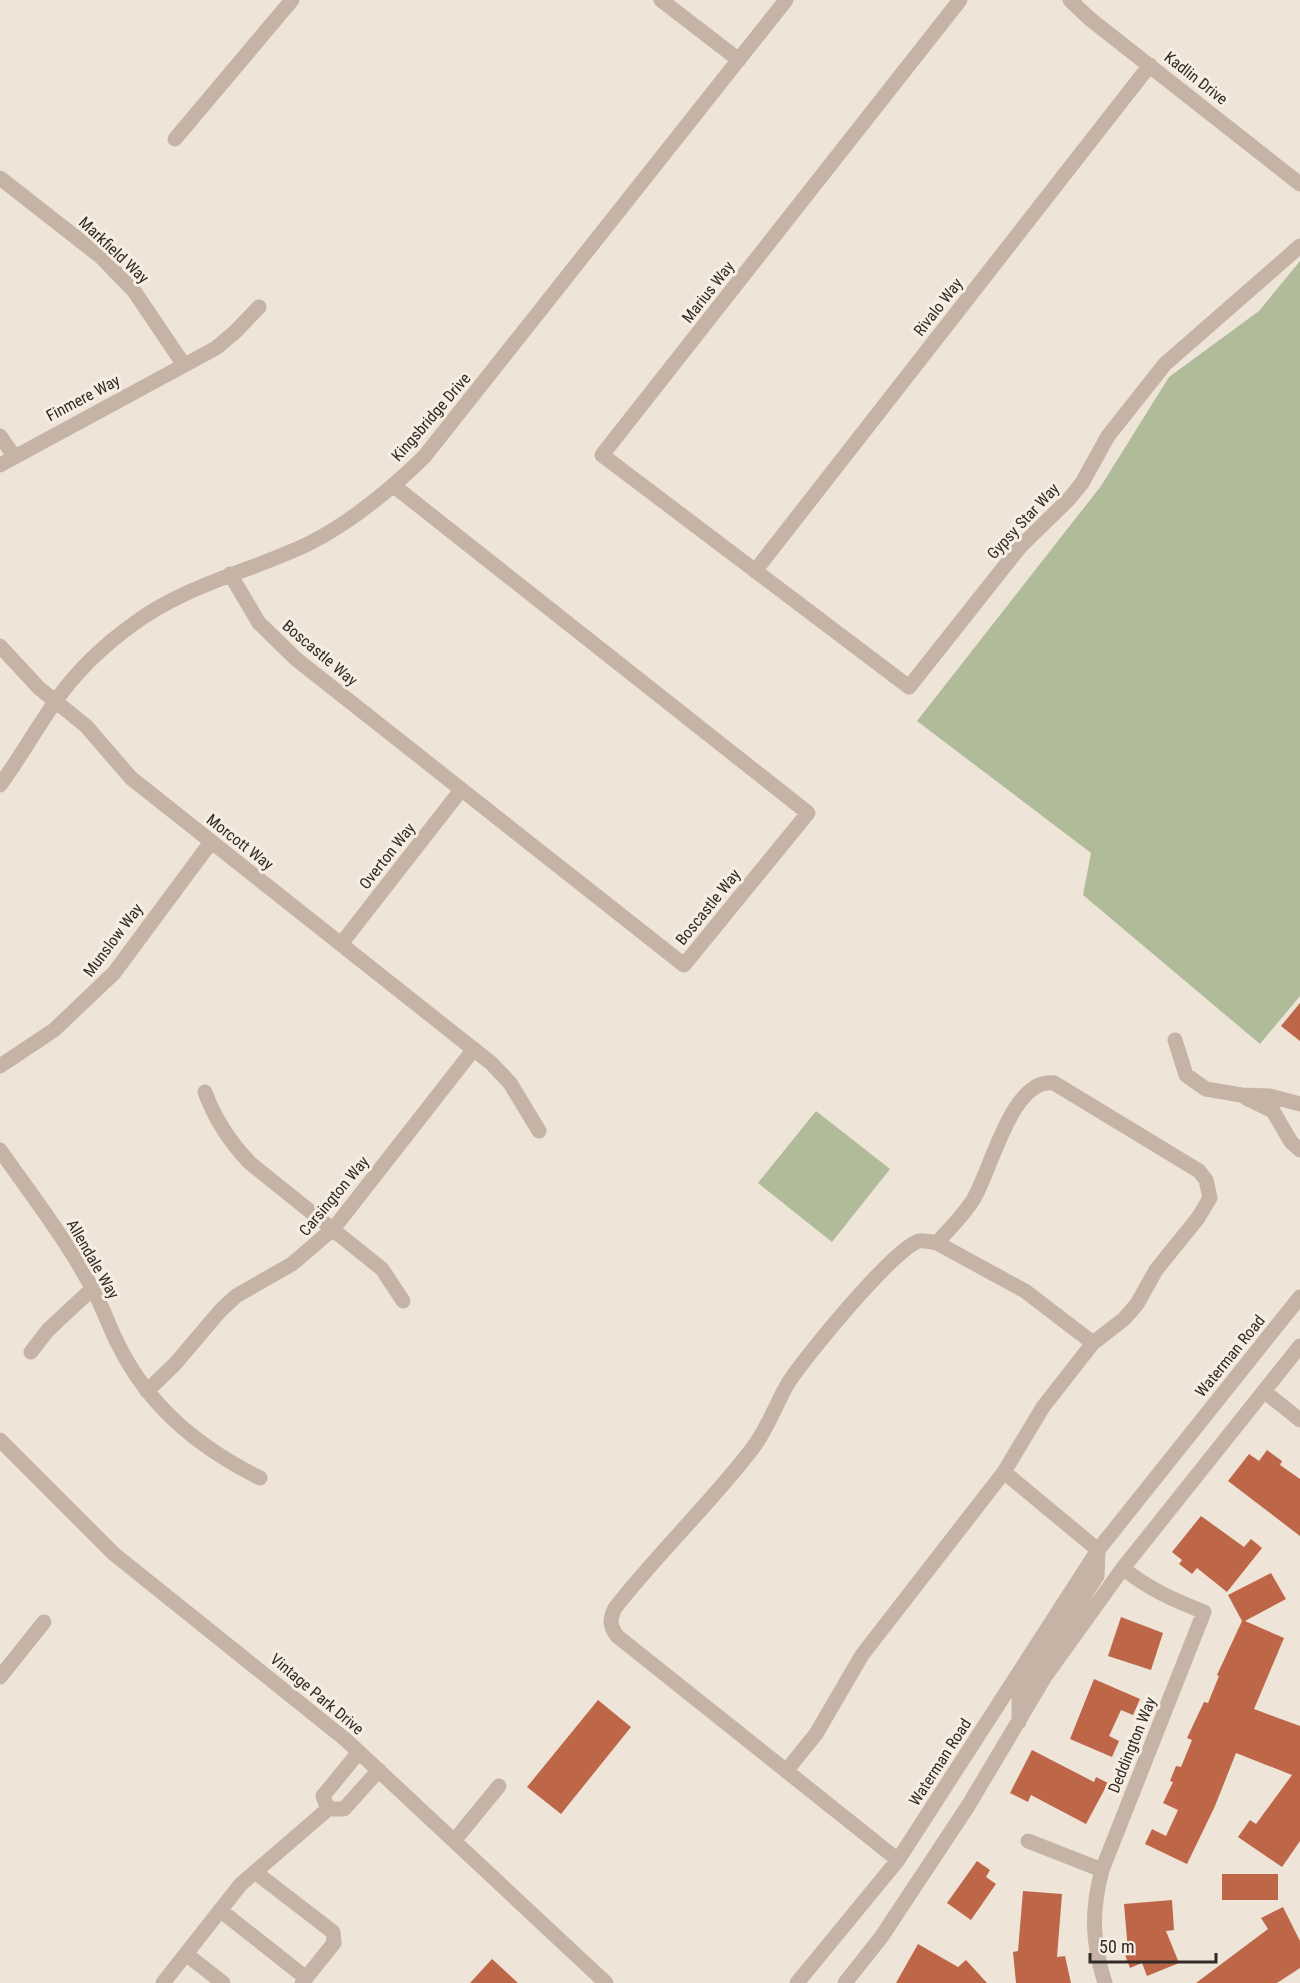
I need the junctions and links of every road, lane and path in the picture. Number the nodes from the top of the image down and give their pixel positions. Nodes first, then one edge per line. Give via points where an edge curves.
1 (292, 0) edge
2 (661, 0) edge
3 (960, 0) edge
4 (1070, 0) edge
5 (778, 3) edge
6 (739, 60) junction
7 (1150, 65) junction
8 (175, 140) dead end
9 (0, 178) edge
10 (1300, 184) edge
11 (1300, 246) edge
12 (259, 307) dead end
13 (184, 365) junction
14 (0, 436) edge
15 (14, 456) junction
16 (0, 465) edge
17 (394, 486) junction
18 (755, 571) junction
19 (230, 574) junction
20 (0, 646) edge
21 (56, 701) junction
22 (0, 785) edge
23 (461, 790) junction
24 (211, 842) junction
25 (341, 944) junction
26 (1175, 1040) dead end
27 (474, 1049) junction
28 (0, 1066) edge
29 (205, 1092) dead end
30 (1241, 1095) junction
31 (1300, 1104) edge
32 (539, 1131) dead end
33 (0, 1150) edge
34 (1300, 1150) edge
35 (334, 1228) junction
36 (937, 1243) junction
37 (93, 1288) junction
38 (1300, 1297) edge
39 (404, 1301) dead end
40 (1093, 1343) junction
41 (1300, 1346) edge
42 (31, 1352) dead end
43 (147, 1391) junction
44 (1265, 1392) junction
45 (1300, 1420) edge
46 (0, 1440) edge
47 (1004, 1472) junction
48 (260, 1478) dead end
49 (1098, 1550) junction
50 (1123, 1568) junction
51 (44, 1622) dead end
52 (0, 1677) edge
53 (1019, 1725) junction
54 (359, 1752) junction
55 (378, 1770) junction
56 (786, 1771) junction
57 (499, 1786) dead end
58 (328, 1809) junction
59 (454, 1841) junction
60 (1028, 1841) dead end
61 (898, 1860) junction
62 (1102, 1870) junction
63 (255, 1872) junction
64 (220, 1910) junction
65 (186, 1954) junction
66 (304, 1980) edge
67 (163, 1983) edge
68 (223, 1983) edge
69 (606, 1983) edge
70 (797, 1983) edge
71 (845, 1983) edge
72 (1104, 1983) edge

1 - 8 street
2 - 6 street
3 - 18 street, Marius Way via 602,455
4 - 7 street, Kadlin Drive
5 - 6 street, Kingsbridge Drive
6 - 17 street, Kingsbridge Drive via 447,430
7 - 10 street, Kadlin Drive
7 - 18 street, Rivalo Way
9 - 13 street, Markfield Way via 100,257 134,291
11 - 18 street, Gypsy Star Way via 1165,364 1114,428 1069,499 1020,547 909,687
12 - 13 street, Finmere Way via 229,338
13 - 15 street, Finmere Way
14 - 15 street
15 - 16 street, Finmere Way
17 - 19 street, Kingsbridge Drive via 341,526
17 - 23 street, Boscastle Way via 807,813 684,965
19 - 21 street, Kingsbridge Drive via 165,603 133,624 84,667
19 - 23 street, Boscastle Way via 259,623 280,645
20 - 21 street, Morcott Way
21 - 22 street, Kingsbridge Drive
21 - 24 street, Morcott Way via 86,726 131,778
23 - 25 street, Overton Way
24 - 25 street, Morcott Way
24 - 28 street, Munslow Way via 108,980 54,1030
25 - 27 street, Morcott Way
26 - 30 street via 1186,1075 1206,1089
27 - 32 street, Morcott Way via 510,1083
27 - 35 street, Carsington Way
29 - 35 street via 218,1122 250,1163
30 - 31 street via 1270,1096
30 - 34 street via 1273,1111
33 - 37 street, Allendale Way
35 - 39 street via 382,1269
35 - 43 street, Carsington Way via 292,1264 236,1296
36 - 40 street via 1025,1291
36 - 40 street via 974,1199 1017,1105 1028,1092 1048,1083 1060,1086 1199,1171 1209,1189 1207,1206 1156,1270 1137,1304
36 - 56 street via 921,1240 877,1274 788,1384 753,1448 710,1502 666,1545 610,1617 617,1636
37 - 42 street via 48,1330
37 - 43 street, Allendale Way via 118,1345
38 - 49 street, Waterman Road
40 - 47 street via 1043,1407
41 - 44 street
43 - 48 street, Allendale Way via 200,1444
44 - 45 street
44 - 50 street
46 - 54 street, Vintage Park Drive via 114,1554
47 - 49 street
47 - 56 street via 862,1655 816,1734
49 - 53 street via 1097,1576 1019,1697
49 - 61 street, Waterman Road
50 - 53 street via 1046,1676
50 - 62 street, Deddington Way via 1141,1584 1204,1612
51 - 52 street
53 - 71 street via 882,1936
54 - 55 street, Vintage Park Drive
54 - 58 street via 323,1796
55 - 58 street via 344,1809
55 - 59 street, Vintage Park Drive
56 - 61 street
57 - 59 street
58 - 63 street
59 - 69 street, Vintage Park Drive
60 - 62 street
61 - 70 street, Waterman Road
62 - 72 street, Deddington Way via 1093,1915 1096,1958
63 - 64 street
63 - 66 street via 333,1932 334,1943
64 - 65 street
64 - 66 street
65 - 67 street
65 - 68 street

